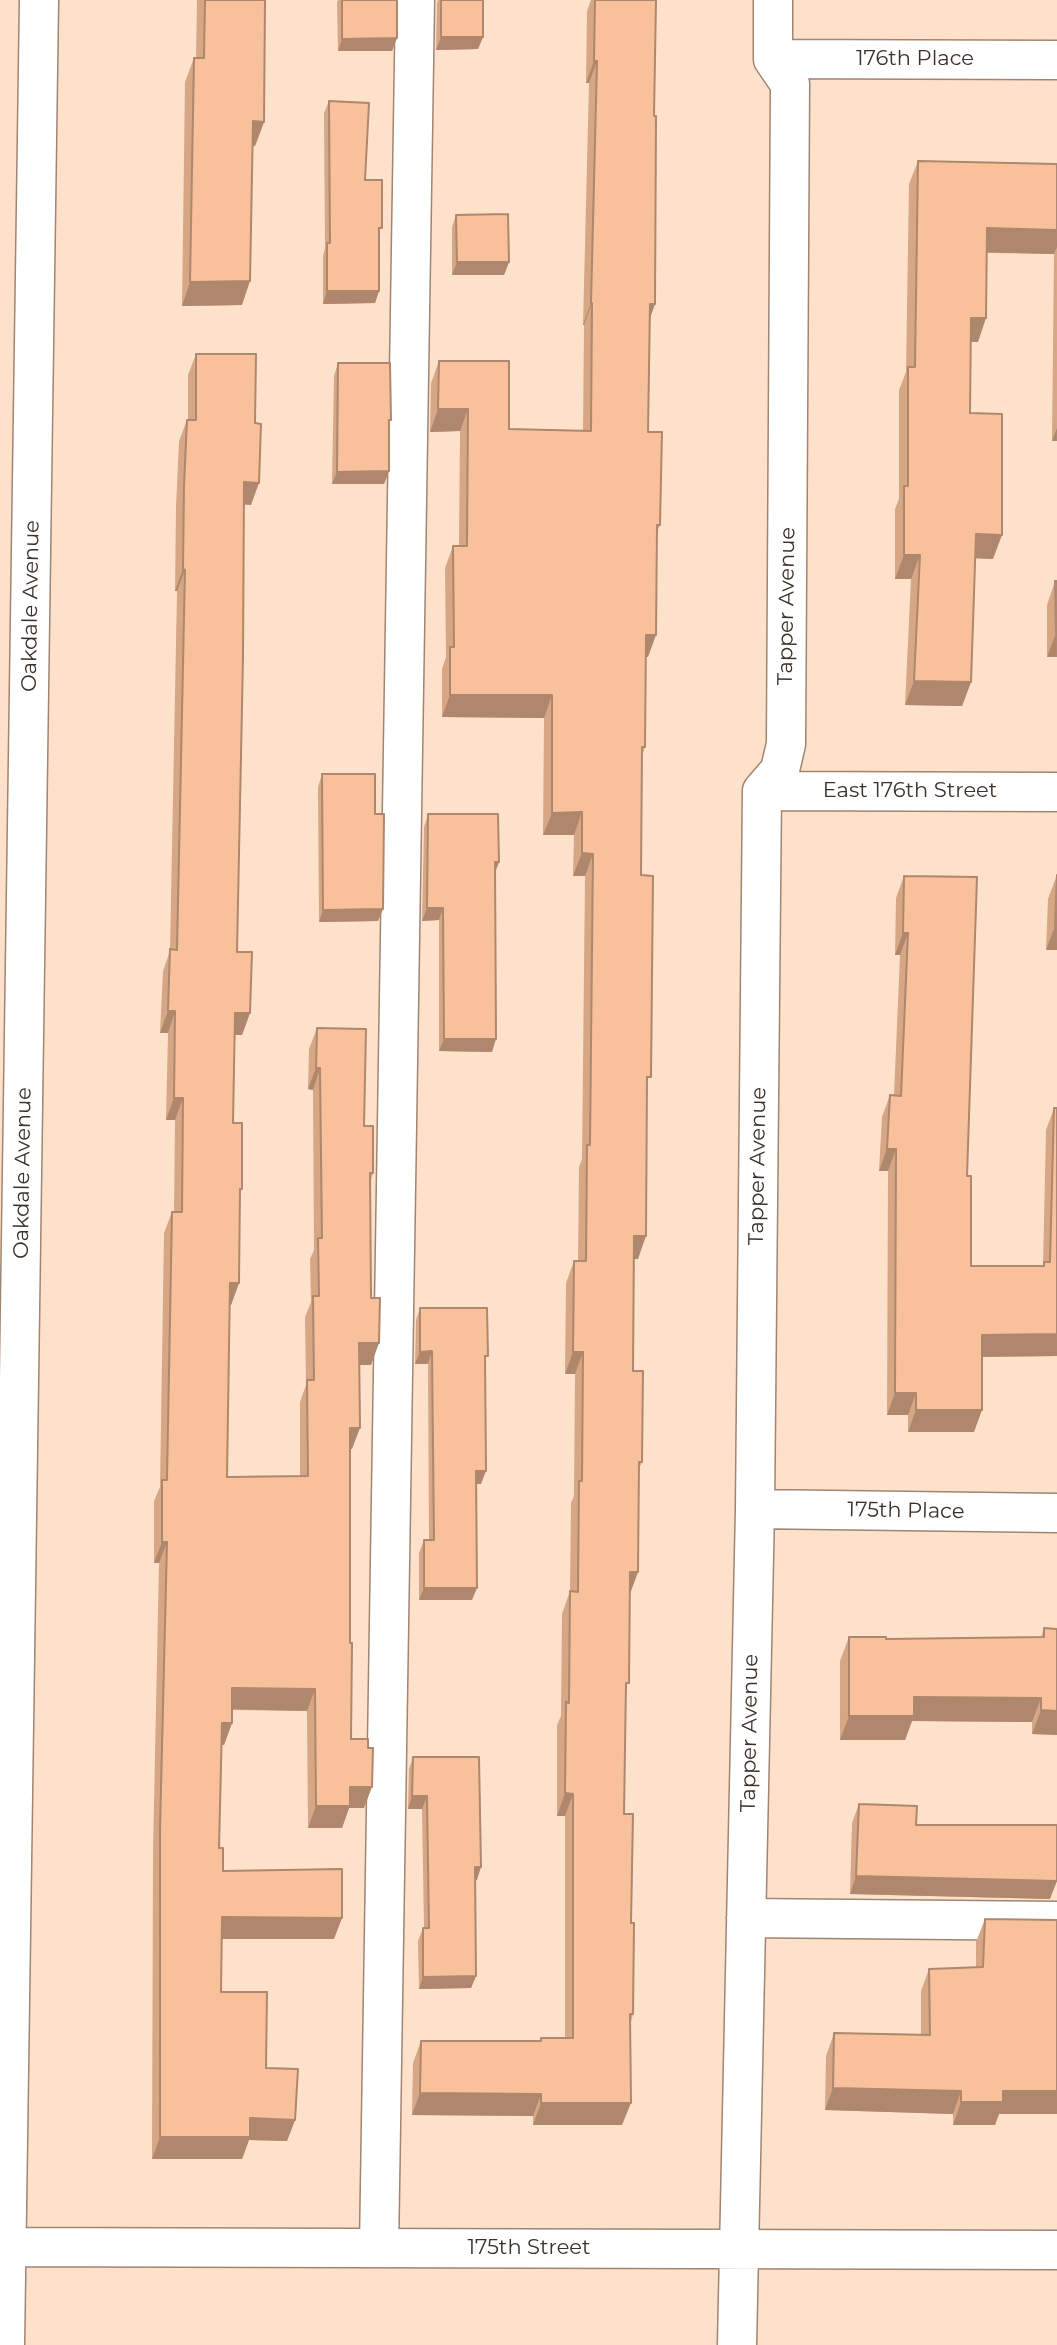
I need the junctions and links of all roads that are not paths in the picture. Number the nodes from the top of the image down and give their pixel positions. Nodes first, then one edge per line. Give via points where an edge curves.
1 (39, 0) edge
2 (415, 0) edge
3 (774, 0) edge
4 (773, 59) junction
5 (1057, 60) edge
6 (762, 791) junction
7 (1057, 792) edge
8 (755, 1509) junction
9 (1057, 1513) edge
10 (746, 1918) junction
11 (1057, 1921) edge
12 (4, 2247) edge
13 (379, 2248) junction
14 (739, 2249) junction
15 (1057, 2250) edge
16 (5, 2345) edge
17 (737, 2345) edge

1 - 12 street, Oakdale Avenue
2 - 13 street
3 - 4 street
4 - 5 street, 176th Place
4 - 6 street, Tapper Avenue via 790,84 786,744 780,770
6 - 7 street, East 176th Street
6 - 8 street, Tapper Avenue
8 - 9 street, 175th Place
8 - 10 street, Tapper Avenue
10 - 11 street
10 - 14 street, Tapper Avenue
12 - 13 street, 175th Street
12 - 16 street, Oakdale Avenue
13 - 14 street, 175th Street
14 - 15 street, 175th Street
14 - 17 street, Tapper Avenue

